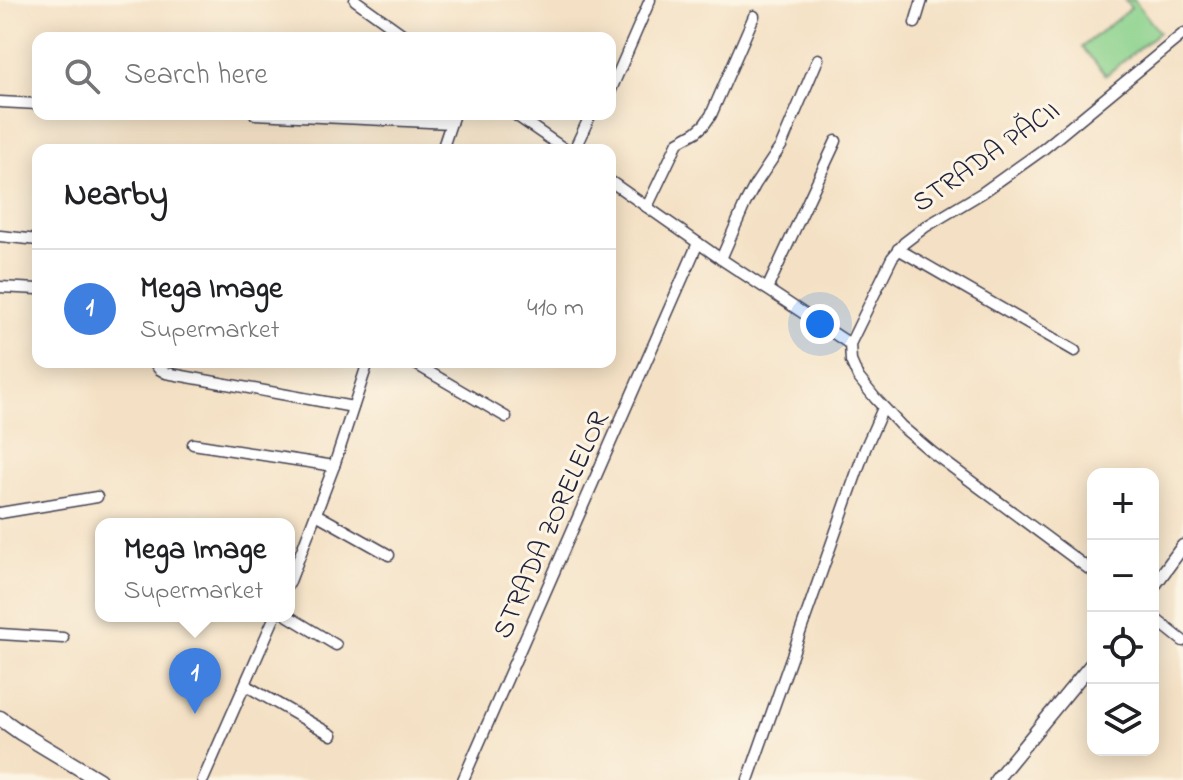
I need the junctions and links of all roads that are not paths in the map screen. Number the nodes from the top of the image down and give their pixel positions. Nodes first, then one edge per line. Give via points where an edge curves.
1 (355, 0) edge
2 (650, 0) edge
3 (922, 0) edge
4 (754, 16) dead end
5 (915, 23) dead end
6 (400, 32) edge
7 (1183, 34) edge
8 (818, 59) dead end
9 (616, 78) edge
10 (0, 102) edge
11 (32, 104) edge
12 (452, 120) edge
13 (523, 120) edge
14 (588, 120) edge
15 (836, 141) dead end
16 (444, 144) edge
17 (557, 144) edge
18 (577, 144) edge
19 (616, 185) edge
20 (647, 207) junction
21 (0, 236) edge
22 (32, 239) edge
23 (698, 243) junction
24 (898, 249) junction
25 (721, 259) junction
26 (0, 287) edge
27 (32, 289) edge
28 (767, 289) junction
29 (850, 344) junction
30 (1075, 351) dead end
31 (158, 368) edge
32 (366, 368) edge
33 (422, 368) edge
34 (353, 407) junction
35 (883, 408) junction
36 (506, 417) dead end
37 (193, 444) dead end
38 (334, 466) junction
39 (97, 497) dead end
40 (0, 513) edge
41 (316, 514) junction
42 (1183, 546) edge
43 (389, 555) dead end
44 (295, 561) edge
45 (1087, 568) edge
46 (1159, 579) edge
47 (295, 620) edge
48 (272, 622) edge
49 (1159, 622) edge
50 (0, 634) edge
51 (63, 638) dead end
52 (1183, 641) edge
53 (336, 645) dead end
54 (1087, 669) edge
55 (245, 685) junction
56 (0, 718) edge
57 (332, 735) dead end
58 (99, 780) edge
59 (203, 780) edge
60 (463, 780) edge
61 (748, 780) edge
62 (996, 780) edge

1 - 6 street
2 - 9 street
3 - 5 street
4 - 20 street via 711,115 678,142
7 - 24 street, STRADA PĂCII via 1041,151
8 - 25 street via 781,146 755,185
10 - 11 street
12 - 16 street
13 - 17 street
14 - 18 street
15 - 28 street
19 - 20 street
20 - 23 street
21 - 22 street
23 - 25 street
23 - 60 street, STRADA ZORELELOR
24 - 29 street, STRADA PĂCII
24 - 30 street
25 - 28 street
26 - 27 street
28 - 29 street
29 - 35 street via 853,367
31 - 34 street
32 - 34 street
33 - 36 street
34 - 38 street
35 - 45 street via 915,439
35 - 61 street
37 - 38 street
38 - 41 street
39 - 40 street
41 - 43 street
41 - 44 street
42 - 46 street
47 - 53 street
48 - 55 street
49 - 52 street
50 - 51 street
54 - 62 street
55 - 57 street
55 - 59 street
56 - 58 main road

